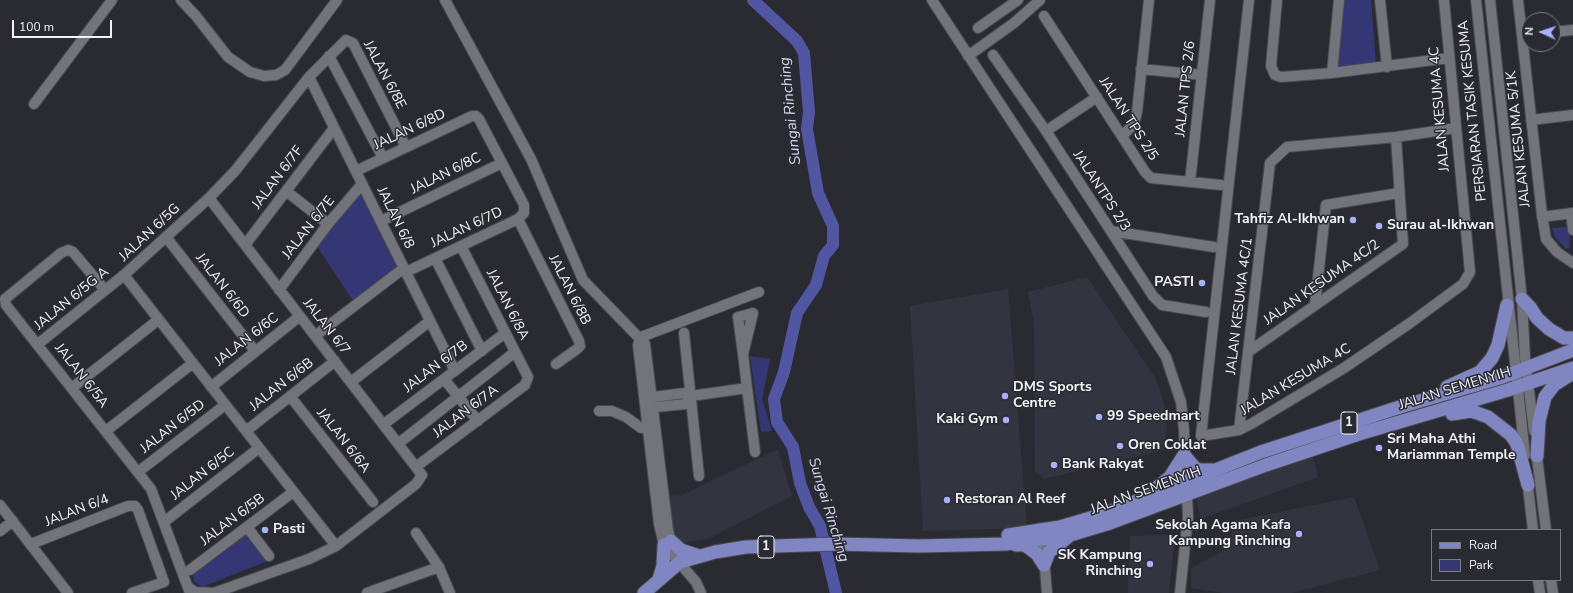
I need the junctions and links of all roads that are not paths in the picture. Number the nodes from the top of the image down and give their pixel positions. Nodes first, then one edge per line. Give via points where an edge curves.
1 (112, 0) edge
2 (180, 0) edge
3 (337, 0) edge
4 (445, 0) edge
5 (932, 0) edge
6 (1018, 0) edge
7 (1040, 0) edge
8 (1149, 0) edge
9 (1210, 0) edge
10 (1249, 0) edge
11 (1277, 0) edge
12 (1338, 0) edge
13 (1380, 0) edge
14 (1444, 0) edge
15 (1476, 0) edge
16 (1490, 0) edge
17 (1518, 0) edge
18 (1521, 13) edge
19 (1044, 16) dead end
20 (978, 28) dead end
21 (1573, 30) edge
22 (1561, 31) edge
23 (346, 40) joint
24 (1527, 52) edge
25 (993, 55) dead end
26 (329, 56) junction
27 (968, 56) junction
28 (1449, 58) junction
29 (1387, 67) junction
30 (1141, 69) junction
31 (1332, 73) junction
32 (1202, 75) junction
33 (309, 77) junction
34 (1097, 97) junction
35 (34, 104) dead end
36 (1573, 115) edge
37 (1531, 120) junction
38 (334, 128) junction
39 (1456, 128) junction
40 (1046, 131) junction
41 (1122, 136) junction
42 (1396, 137) junction
43 (406, 147) junction
44 (383, 158) junction
45 (502, 163) junction
46 (356, 171) junction
47 (1190, 182) junction
48 (362, 184) junction
49 (1221, 185) dead end
50 (286, 191) junction
51 (1399, 193) junction
52 (209, 198) junction
53 (1572, 213) edge
54 (1542, 217) junction
55 (518, 219) junction
56 (381, 221) junction
57 (328, 224) junction
58 (1573, 230) edge
59 (1111, 231) junction
60 (166, 237) junction
61 (245, 245) junction
62 (461, 246) junction
63 (1214, 247) dead end
64 (435, 258) junction
65 (1573, 263) edge
66 (405, 270) junction
67 (124, 275) junction
68 (106, 290) junction
69 (279, 290) junction
70 (760, 292) dead end
71 (1522, 299) junction
72 (1315, 305) junction
73 (1507, 305) junction
74 (1206, 312) dead end
75 (300, 316) junction
76 (158, 320) junction
77 (430, 321) junction
78 (506, 333) junction
79 (684, 333) dead end
80 (315, 336) junction
81 (641, 337) junction
82 (1573, 338) edge
83 (38, 344) junction
84 (1573, 350) edge
85 (255, 351) junction
86 (482, 351) junction
87 (515, 352) junction
88 (1248, 352) junction
89 (743, 354) dead end
90 (335, 361) junction
91 (193, 363) junction
92 (556, 364) dead end
93 (1573, 368) edge
94 (455, 371) junction
95 (1521, 371) junction
96 (1573, 373) edge
97 (528, 377) joint
98 (444, 379) junction
99 (351, 382) junction
100 (1523, 385) junction
101 (211, 386) junction
102 (72, 388) junction
103 (747, 388) junction
104 (290, 396) junction
105 (690, 396) junction
106 (457, 397) junction
107 (649, 403) junction
108 (225, 405) junction
109 (1403, 406) junction
110 (599, 411) dead end
111 (478, 421) junction
112 (1399, 422) junction
113 (384, 424) junction
114 (648, 428) junction
115 (1239, 430) junction
116 (106, 431) junction
117 (246, 431) junction
118 (399, 443) junction
119 (259, 448) junction
120 (755, 452) dead end
121 (1184, 455) junction
122 (1537, 456) junction
123 (420, 470) junction
124 (1214, 470) junction
125 (138, 472) junction
126 (699, 476) dead end
127 (1528, 485) junction
128 (1186, 488) junction
129 (293, 492) junction
130 (373, 502) dead end
131 (1132, 503) junction
132 (0, 505) edge
133 (13, 520) junction
134 (164, 522) junction
135 (247, 527) junction
136 (1533, 529) edge
137 (1546, 529) edge
138 (324, 530) junction
139 (0, 531) edge
140 (353, 533) junction
141 (416, 533) dead end
142 (1070, 535) junction
143 (1042, 536) junction
144 (667, 543) junction
145 (31, 544) junction
146 (870, 544) junction
147 (1006, 544) junction
148 (336, 546) junction
149 (715, 552) junction
150 (269, 556) dead end
151 (315, 556) junction
152 (699, 556) junction
153 (1041, 559) junction
154 (682, 564) junction
155 (439, 567) junction
156 (190, 570) dead end
157 (659, 579) junction
158 (1538, 581) edge
159 (1551, 581) edge
160 (188, 591) edge
161 (645, 592) edge
162 (68, 593) edge
163 (132, 593) edge
164 (214, 593) edge
165 (367, 593) edge
166 (450, 593) edge
167 (701, 593) edge
168 (1047, 593) edge
169 (1180, 593) edge
170 (1540, 593) edge
171 (1552, 593) edge

1 - 35 street
2 - 3 street via 228,57 250,72 264,76 276,75 285,70
4 - 81 street via 531,159 583,280
5 - 27 street
6 - 20 street
7 - 27 street via 1014,23
8 - 30 street
9 - 32 street, JALAN TPS 2/6
10 - 115 street, JALAN KESUMA 4C via 1201,436
11 - 31 street via 1272,72 1281,77
12 - 31 street
13 - 29 street
14 - 28 street, JALAN KESUMA 4C
15 - 73 street, PERSIARAN TASIK KESUMA
16 - 71 street, PERSIARAN TASIK KESUMA
17 - 18 street, JALAN KESUMA 5/1K
19 - 34 street, JALAN TPS 2/5
21 - 22 street
23 - 26 street, JALAN 6/5G
23 - 43 street, JALAN 6/8E via 353,43
24 - 37 street, JALAN KESUMA 5/1K
25 - 40 street, JALANTPS 2/3
26 - 33 street, JALAN 6/5G
26 - 44 street
27 - 121 street via 1166,357 1181,402
28 - 29 street
28 - 39 street, JALAN KESUMA 4C
29 - 31 street
30 - 32 street
30 - 41 street via 1134,124
32 - 47 street, JALAN TPS 2/6
33 - 38 street, JALAN 6/8
33 - 52 street, JALAN 6/5G via 235,171
34 - 40 street
34 - 41 street, JALAN TPS 2/5
36 - 37 street
37 - 54 street, JALAN KESUMA 5/1K
38 - 46 street, JALAN 6/8
38 - 50 street, JALAN 6/7F
39 - 42 street, JALAN KESUMA 4C/1
39 - 115 street, JALAN KESUMA 4C via 1470,272 1463,284 1344,368
40 - 59 street, JALANTPS 2/3
41 - 47 street, JALAN TPS 2/5 via 1150,178
42 - 51 street, JALAN KESUMA 4C/2
42 - 88 street, JALAN KESUMA 4C/1 via 1287,147 1270,163
43 - 44 street, JALAN 6/8D
43 - 45 street, JALAN 6/8D via 476,116
44 - 46 street, JALAN 6/8D
45 - 55 street via 524,205 524,213
45 - 56 street, JALAN 6/8C
46 - 48 street, JALAN 6/8
47 - 49 street, JALAN TPS 2/5
48 - 56 street, JALAN 6/8
48 - 57 street, JALAN 6/7E
50 - 57 street
50 - 61 street, JALAN 6/7F
51 - 72 street, JALAN KESUMA 4C/2 via 1403,244
51 - 72 street via 1326,205
52 - 60 street, JALAN 6/5G
52 - 61 street, JALAN 6/7
53 - 54 street
53 - 58 street
54 - 65 street, JALAN KESUMA 5/1K via 1546,238 1557,252
55 - 62 street, JALAN 6/7D
55 - 92 street, JALAN 6/8B via 580,341 578,349
56 - 66 street, JALAN 6/8
57 - 69 street, JALAN 6/7E
59 - 63 street
59 - 74 street, JALANTPS 2/3 via 1153,296 1162,305
60 - 67 street, JALAN 6/5G
60 - 85 street, JALAN 6/6D
61 - 69 street, JALAN 6/7
62 - 64 street, JALAN 6/7D
62 - 78 street, JALAN 6/8A
64 - 66 street, JALAN 6/7D
64 - 86 street
66 - 77 street, JALAN 6/8
66 - 80 street, JALAN 6/7D
67 - 68 street, JALAN 6/5G A
67 - 76 street, JALAN 6/5G
68 - 83 street, JALAN 6/5G A
68 - 83 street, JALAN 6/5A via 73,252 68,250 8,294 5,298 6,305
69 - 75 street, JALAN 6/7
70 - 81 street
71 - 82 main road via 1549,329 1564,338
71 - 95 street, PERSIARAN TASIK KESUMA
72 - 88 street, JALAN KESUMA 4C/2
73 - 95 street, PERSIARAN TASIK KESUMA
73 - 109 main road via 1498,345 1492,358 1480,372
75 - 80 street, JALAN 6/7
75 - 85 street, JALAN 6/6C
76 - 91 street, JALAN 6/5G
76 - 102 street
77 - 94 street, JALAN 6/8
77 - 99 street
78 - 86 street, JALAN 6/7B
78 - 87 street, JALAN 6/8A
79 - 105 street
80 - 90 street, JALAN 6/7
81 - 107 street via 638,345
83 - 102 street, JALAN 6/5A
84 - 95 main road, JALAN SEMENYIH / 1
85 - 101 street, JALAN 6/6C
86 - 94 street, JALAN 6/7B
87 - 97 street, JALAN 6/8A
87 - 106 street
88 - 115 street, JALAN KESUMA 4C/1
89 - 103 street
90 - 99 street, JALAN 6/7
90 - 104 street, JALAN 6/6B
91 - 101 street, JALAN 6/5G
91 - 116 street
93 - 100 main road, JALAN SEMENYIH / 1
94 - 98 street, JALAN 6/7B
95 - 100 street, PERSIARAN TASIK KESUMA
95 - 109 main road, JALAN SEMENYIH / 1
96 - 122 main road via 1554,385 1545,397 1539,421
97 - 111 street, JALAN 6/7A via 525,385
98 - 106 street
98 - 113 street, JALAN 6/7B
99 - 113 street, JALAN 6/7
100 - 112 main road, JALAN SEMENYIH / 1
100 - 122 street, PERSIARAN TASIK KESUMA
100 - 127 street, PERSIARAN TASIK KESUMA
101 - 108 street, JALAN 6/5G
102 - 116 street, JALAN 6/5A
103 - 105 street
103 - 120 street
104 - 117 street, JALAN 6/6B
104 - 130 street, JALAN 6/6A
105 - 107 street via 685,393
105 - 126 street
106 - 111 street
106 - 118 street
107 - 114 street
107 - 144 street
108 - 117 street, JALAN 6/5G
108 - 125 street, JALAN 6/5D
109 - 124 main road, JALAN SEMENYIH / 1
110 - 114 street via 612,410 641,428
111 - 123 street, JALAN 6/7A
112 - 127 main road via 1471,411 1488,417 1511,435
112 - 128 main road, JALAN SEMENYIH / 1
113 - 118 street, JALAN 6/7
114 - 144 street via 659,524
116 - 125 street, JALAN 6/5A
117 - 119 street, JALAN 6/5G
118 - 123 street, JALAN 6/7
119 - 129 street, JALAN 6/5G
119 - 134 street, JALAN 6/5C
121 - 124 main road via 1199,470
121 - 128 street
121 - 131 main road via 1165,482
122 - 137 street, PERSIARAN TASIK KESUMA
123 - 140 street, JALAN 6/7A via 416,484
124 - 128 main road, JALAN SEMENYIH / 1
125 - 134 street, JALAN 6/5A via 151,489
127 - 136 street, PERSIARAN TASIK KESUMA
128 - 131 main road, JALAN SEMENYIH / 1
128 - 142 main road, JALAN SEMENYIH / 1 via 1110,523
128 - 169 street via 1187,532
129 - 135 street, JALAN 6/5B
129 - 138 street, JALAN 6/5G
131 - 143 main road, JALAN SEMENYIH / 1
132 - 133 street
133 - 139 street
133 - 145 street
134 - 160 street, JALAN 6/5A
135 - 150 street
135 - 156 street, JALAN 6/5B
138 - 140 street via 336,535
138 - 148 street, JALAN 6/5G
138 - 151 street via 323,547
140 - 148 street, JALAN 6/7A
141 - 155 street
142 - 143 main road, JALAN SEMENYIH / 1
142 - 153 main road
143 - 146 main road, JALAN SEMENYIH / 1 via 1024,533
143 - 147 main road, JALAN SEMENYIH / 1
143 - 153 street
144 - 152 main road
144 - 154 street
144 - 157 main road
145 - 162 street
145 - 163 street, JALAN 6/4 via 128,506 135,506 164,582
146 - 147 main road, JALAN SEMENYIH / 1
146 - 149 main road, JALAN SEMENYIH / 1 via 746,547
147 - 153 main road, 1 via 1025,545
148 - 151 street, JALAN 6/7A
149 - 152 main road, JALAN SEMENYIH / 1
149 - 154 main road, JALAN SEMENYIH / 1
151 - 164 street, JALAN 6/7A
152 - 154 main road, JALAN SEMENYIH / 1
153 - 168 street
154 - 157 main road, JALAN SEMENYIH / 1
154 - 161 main road, JALAN SEMENYIH / 1
154 - 167 street
155 - 165 street
155 - 166 street
157 - 161 main road, JALAN SEMENYIH / 1
158 - 170 street
159 - 171 street
160 - 164 street, JALAN 6/7A

